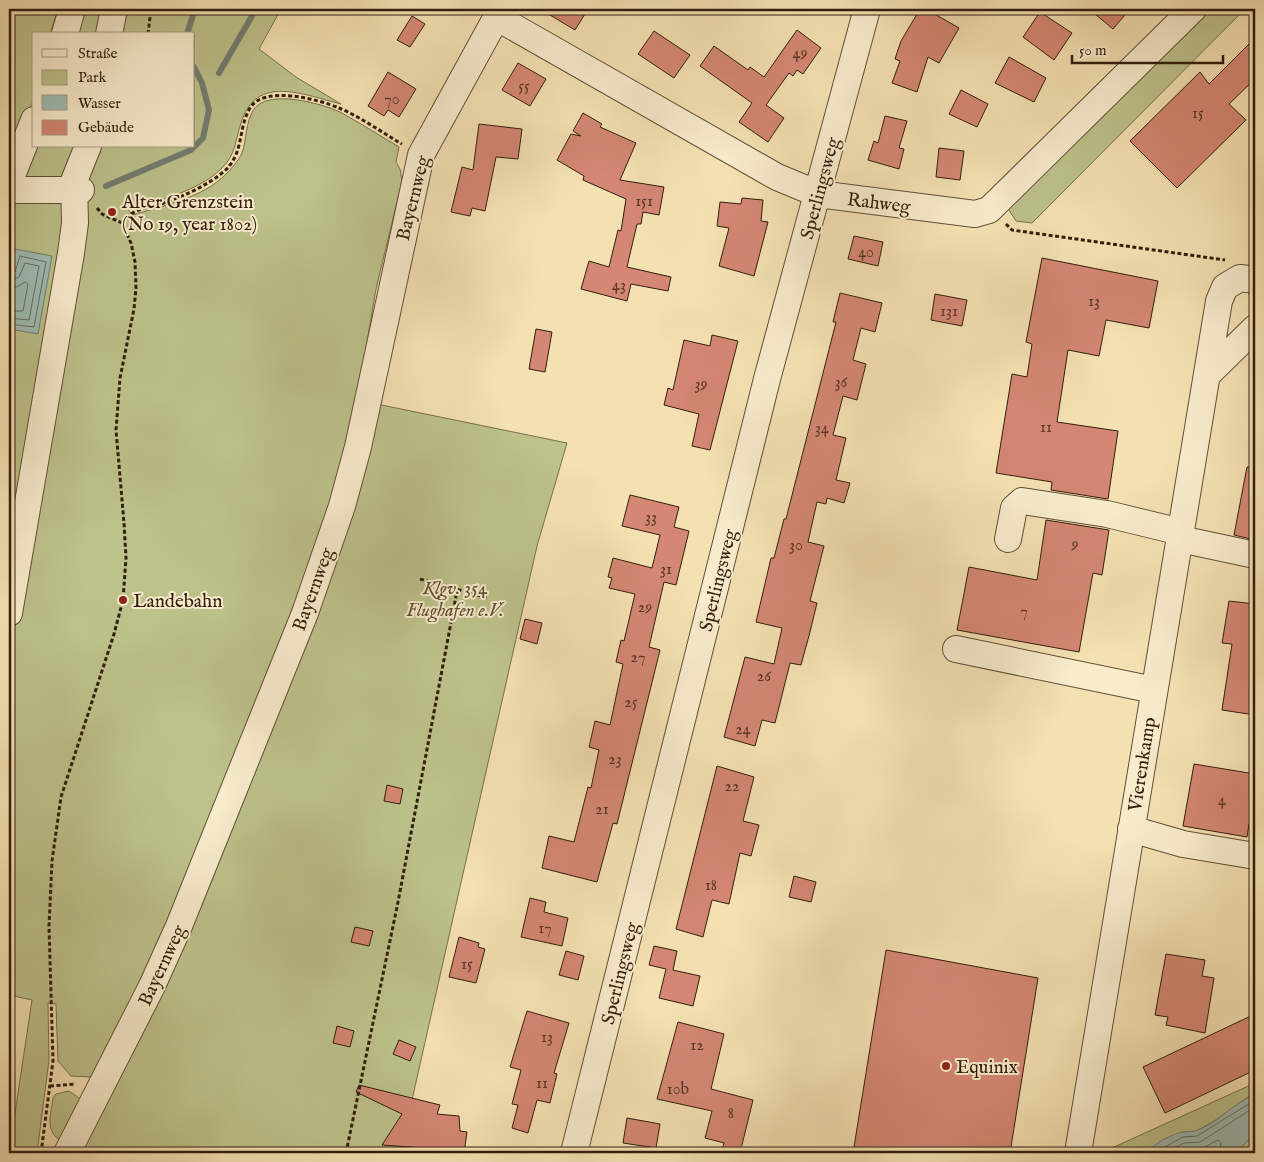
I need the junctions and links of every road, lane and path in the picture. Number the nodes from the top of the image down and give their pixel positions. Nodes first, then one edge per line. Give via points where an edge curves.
1 (72, 9) edge
2 (114, 9) edge
3 (151, 9) edge
4 (866, 9) edge
5 (1193, 9) edge
6 (499, 13) edge
7 (66, 32) edge
8 (109, 32) edge
9 (148, 32) edge
10 (32, 125) edge
11 (87, 148) edge
12 (421, 155) junction
13 (9, 185) edge
14 (77, 190) junction
15 (818, 194) junction
16 (990, 210) junction
17 (1229, 260) dead end
18 (1255, 280) edge
19 (1255, 328) edge
20 (1207, 375) junction
21 (1180, 535) junction
22 (1008, 539) dead end
23 (1255, 555) edge
24 (420, 579) dead end
25 (457, 591) junction
26 (488, 598) dead end
27 (9, 613) edge
28 (956, 650) dead end
29 (1154, 690) junction
30 (1131, 828) junction
31 (1255, 856) edge
32 (41, 1153) edge
33 (67, 1153) edge
34 (346, 1153) edge
35 (574, 1153) edge
36 (1078, 1153) edge

1 - 7 street
2 - 8 street
3 - 9 path
4 - 15 street, Sperlingsweg
5 - 16 street
6 - 12 street, Bayernweg
6 - 15 street, Rahweg via 777,177
10 - 13 street
11 - 14 street via 76,172
12 - 32 path via 338,108 291,95 265,96 251,107 238,153 223,172 166,202 130,212 122,223 135,262 136,288 120,378 116,430 126,558 123,600 60,806 52,861 49,926 53,1061
12 - 33 street, Bayernweg via 358,448 322,564 179,926
13 - 14 street via 18,190
14 - 27 street via 71,253
15 - 16 street, Rahweg via 976,214
15 - 35 street, Sperlingsweg via 764,388
16 - 17 path via 1012,230
18 - 20 street, Vierenkamp via 1240,278 1225,286 1219,301
19 - 20 street
20 - 21 street, Vierenkamp
21 - 22 street via 1108,514 1022,501 1014,508
21 - 23 street
21 - 29 street, Vierenkamp
24 - 25 path
25 - 26 path
25 - 34 path
28 - 29 street
29 - 30 street, Vierenkamp
30 - 31 street via 1184,844
30 - 36 street, Vierenkamp

